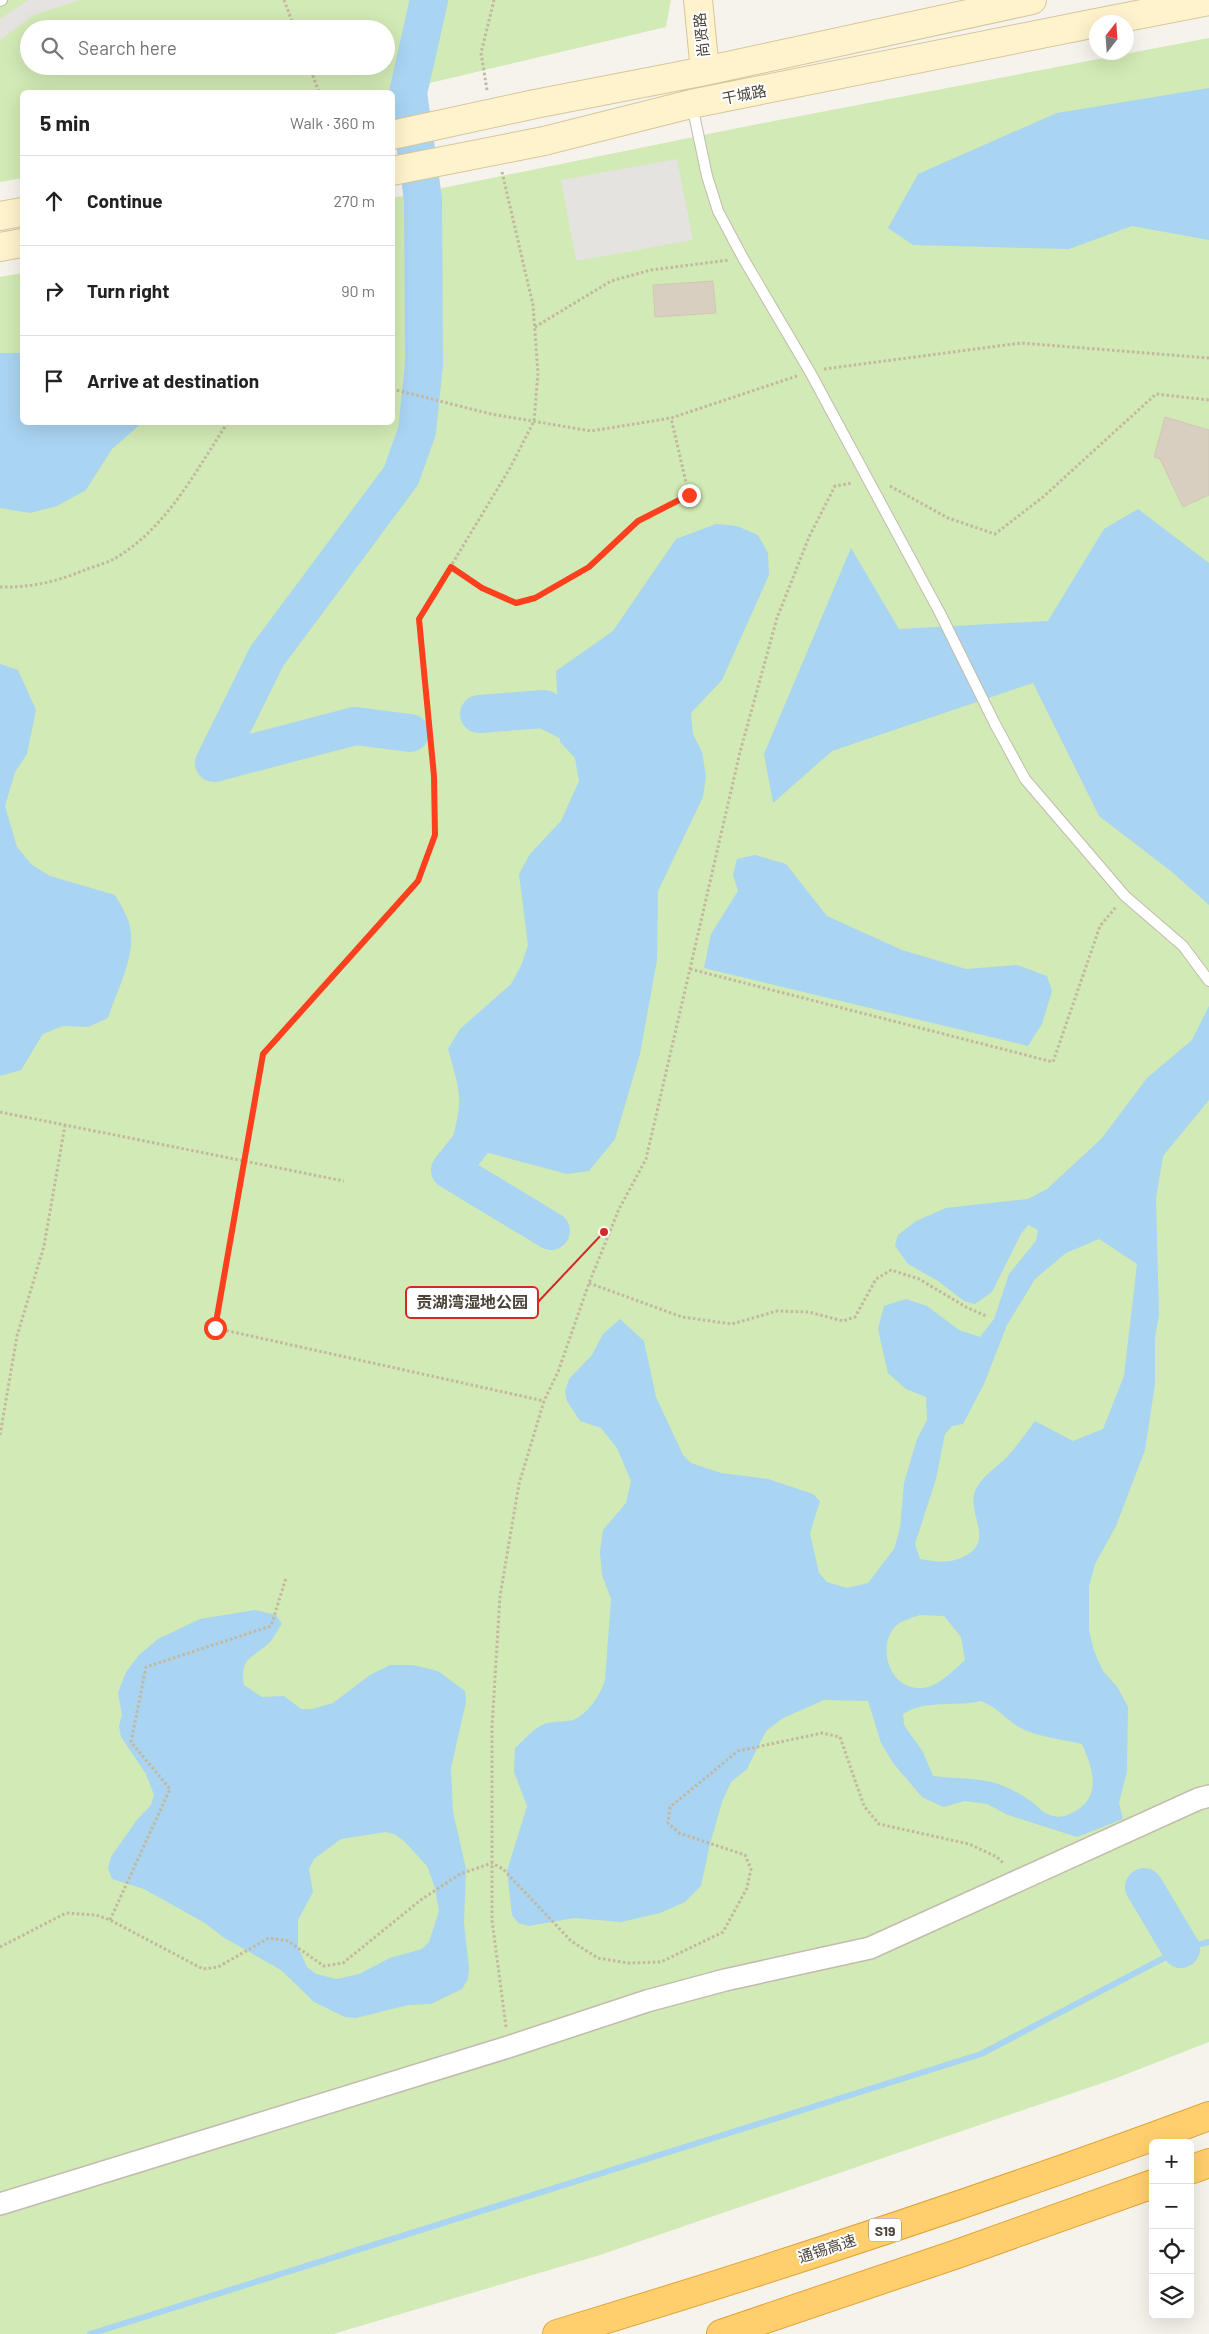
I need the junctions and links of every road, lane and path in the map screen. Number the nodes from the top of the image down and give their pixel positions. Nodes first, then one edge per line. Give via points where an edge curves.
1 (284, 0) edge
2 (494, 0) edge
3 (698, 0) edge
4 (703, 0) edge
5 (1032, 0) edge
6 (1209, 1) edge
7 (1134, 16) edge
8 (292, 20) edge
9 (1089, 24) edge
10 (707, 70) junction
11 (312, 75) edge
12 (318, 90) edge
13 (487, 93) dead end
14 (691, 104) junction
15 (395, 134) edge
16 (501, 168) dead end
17 (395, 170) edge
18 (20, 212) edge
19 (0, 216) edge
20 (20, 243) edge
21 (0, 247) edge
22 (743, 258) junction
23 (535, 327) junction
24 (1209, 358) edge
25 (810, 372) junction
26 (395, 390) edge
27 (1209, 400) edge
28 (671, 418) junction
29 (534, 421) junction
30 (226, 425) edge
31 (868, 479) junction
32 (451, 567) junction
33 (0, 587) edge
34 (1125, 896) junction
35 (690, 969) junction
36 (1209, 981) edge
37 (0, 1112) edge
38 (65, 1125) junction
39 (244, 1162) junction
40 (344, 1181) dead end
41 (589, 1283) junction
42 (986, 1316) dead end
43 (544, 1401) junction
44 (0, 1435) edge
45 (286, 1578) dead end
46 (1209, 1796) edge
47 (492, 1863) junction
48 (1020, 1880) junction
49 (110, 1920) junction
50 (0, 1947) edge
51 (508, 2047) junction
52 (1209, 2116) edge
53 (1209, 2164) edge
54 (1194, 2169) edge
55 (1149, 2185) edge
56 (0, 2204) edge
57 (557, 2334) edge
58 (720, 2334) edge

1 - 8 path
2 - 13 path via 481,53
3 - 10 street, 尚贤路
4 - 10 street, 尚贤路
5 - 10 street, 干城路
6 - 7 street
9 - 14 street, 干城路
10 - 15 street, 干城路, bridge
11 - 12 path
14 - 17 street, 干城路, bridge via 544,141
14 - 22 lane via 718,211
16 - 23 path via 533,305
18 - 19 street
20 - 21 street
22 - 23 path via 651,270 611,281
22 - 25 lane
23 - 29 path via 538,373
24 - 25 path via 1021,343
25 - 28 path
25 - 31 lane
26 - 29 path via 491,414
27 - 31 path via 1156,394 1044,497 995,534 948,518 897,488
28 - 29 path via 591,431
28 - 32 path via 689,495 638,521 589,567 535,598 516,603 482,588
29 - 32 path
30 - 33 path via 174,506 144,537 113,559 59,580
31 - 34 lane via 1025,779
31 - 35 path via 835,486 809,537 778,618 740,752
32 - 39 path via 419,619 434,776 435,835 418,881 263,1054
34 - 35 path via 1100,926 1053,1062
34 - 36 lane via 1183,946
35 - 41 path via 646,1158 619,1209
37 - 38 path
38 - 39 path
38 - 44 path via 44,1246 17,1336
39 - 40 path
39 - 43 path via 215,1328
41 - 42 path via 682,1317 732,1324 777,1310 809,1312 843,1321 855,1317 876,1279 891,1270 919,1279
41 - 43 path via 558,1372
43 - 47 path via 519,1484 500,1596 492,1727
45 - 49 path via 270,1626 146,1667 131,1742 170,1788
46 - 48 street
47 - 48 path via 503,1869 571,1941 598,1958 628,1963 661,1962 723,1932 747,1888 751,1869 745,1855 679,1833 668,1822 670,1807 738,1751 822,1733 840,1737 864,1806 879,1824 970,1844 997,1857
47 - 49 path via 460,1874 422,1899 343,1963 324,1966 288,1941 269,1938 218,1967 203,1969
47 - 51 path via 492,1920
48 - 51 street via 870,1948 725,1980
49 - 50 path via 96,1915 66,1913
51 - 56 street
52 - 57 highway, 通锡高速 / S19 via 1029,2182
53 - 54 highway
55 - 58 highway

